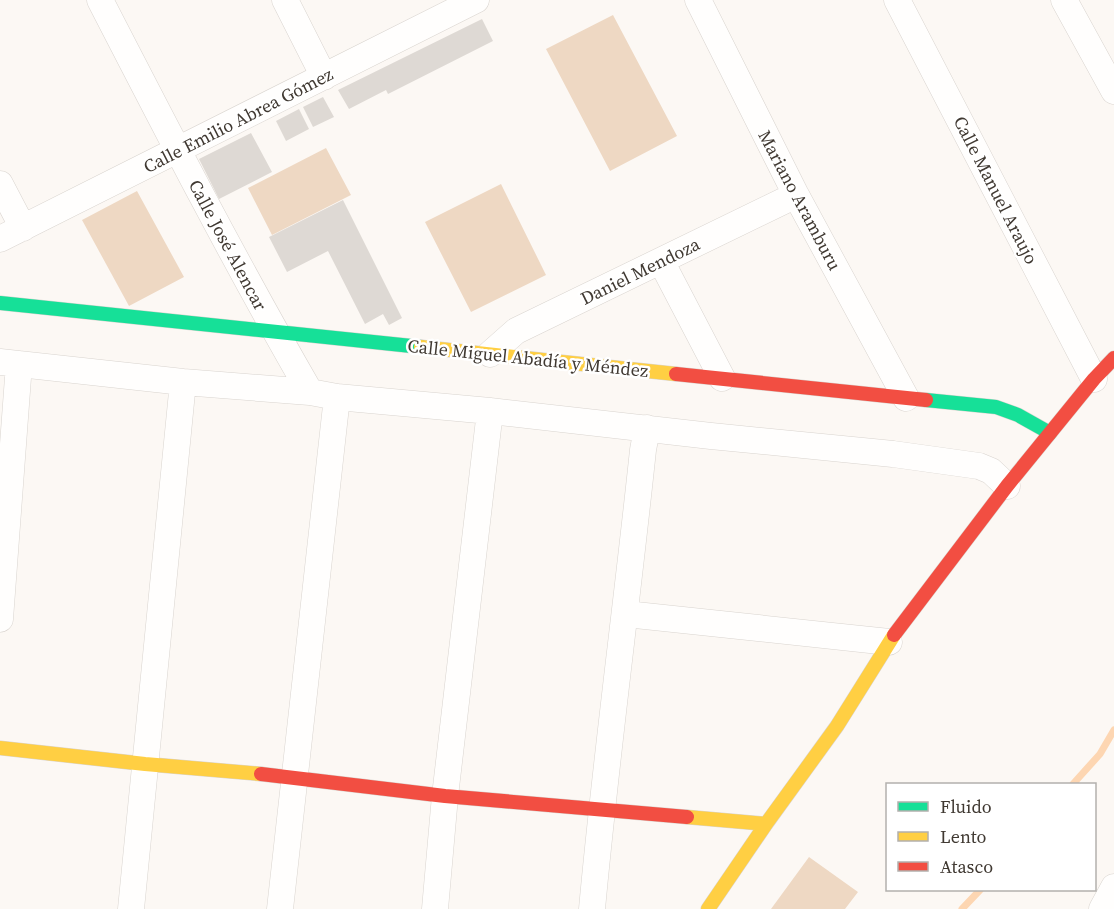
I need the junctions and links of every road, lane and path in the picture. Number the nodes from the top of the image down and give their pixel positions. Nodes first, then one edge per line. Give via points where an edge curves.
1 (100, 0) edge
2 (285, 0) edge
3 (477, 0) edge
4 (698, 0) edge
5 (897, 0) edge
6 (1065, 0) edge
7 (324, 77) junction
8 (1114, 91) edge
9 (177, 151) junction
10 (0, 184) edge
11 (796, 195) junction
12 (23, 228) junction
13 (0, 239) edge
14 (661, 261) junction
15 (0, 303) edge
16 (275, 332) junction
17 (490, 354) junction
18 (1114, 358) edge
19 (9, 363) edge
20 (722, 378) junction
21 (1094, 379) junction
22 (183, 382) junction
23 (310, 392) junction
24 (337, 397) junction
25 (906, 398) junction
26 (490, 411) junction
27 (647, 428) junction
28 (1050, 434) junction
29 (1007, 486) junction
30 (626, 614) junction
31 (0, 619) edge
32 (889, 642) junction
33 (0, 748) edge
34 (146, 764) junction
35 (295, 777) junction
36 (445, 796) junction
37 (601, 810) junction
38 (765, 824) junction
39 (1114, 887) edge
40 (131, 909) edge
41 (280, 909) edge
42 (435, 909) edge
43 (592, 909) edge
44 (708, 909) edge
45 (1102, 909) edge

1 - 9 street, Calle José Alencar
2 - 7 street
3 - 7 street, Calle Emilio Abrea Gómez
4 - 11 street, Mariano Aramburu
5 - 21 street, Calle Manuel Araujo
6 - 8 street
7 - 9 street, Calle Emilio Abrea Gómez
9 - 12 street, Calle Emilio Abrea Gómez
9 - 16 street, Calle José Alencar
10 - 12 street
11 - 14 street, Daniel Mendoza
11 - 25 street, Mariano Aramburu
12 - 13 street, Calle Emilio Abrea Gómez
14 - 17 street, Daniel Mendoza via 516,331
14 - 20 street
15 - 16 street, Calle Miguel Abadía y Méndez
16 - 17 street, Calle Miguel Abadía y Méndez
16 - 23 street, Calle José Alencar
17 - 20 street, Calle Miguel Abadía y Méndez
18 - 21 street
19 - 22 street
19 - 31 street
20 - 25 street, Calle Miguel Abadía y Méndez
21 - 28 street
22 - 23 street
22 - 34 street
23 - 24 street
24 - 26 street
24 - 35 street
25 - 28 street, Calle Miguel Abadía y Méndez via 996,407
26 - 27 street
26 - 36 street
27 - 29 street via 979,466
27 - 30 street
28 - 29 street
29 - 32 street
30 - 32 street
30 - 37 street
32 - 38 street via 837,726
33 - 34 street
34 - 35 street
34 - 40 street
35 - 36 street
35 - 41 street
36 - 37 street
36 - 42 street
37 - 38 street
37 - 43 street
38 - 44 street
39 - 45 street

